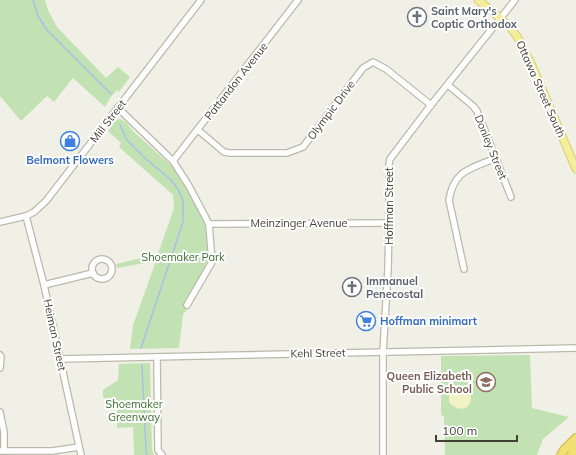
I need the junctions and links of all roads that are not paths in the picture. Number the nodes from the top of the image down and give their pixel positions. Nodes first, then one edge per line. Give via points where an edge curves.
1 (201, 0) edge
2 (298, 0) edge
3 (478, 0) edge
4 (515, 0) edge
5 (500, 18) junction
6 (448, 85) junction
7 (431, 105) junction
8 (118, 108) junction
9 (198, 130) junction
10 (496, 158) junction
11 (173, 162) junction
12 (576, 169) edge
13 (511, 197) dead end
14 (26, 216) junction
15 (0, 222) edge
16 (389, 223) junction
17 (210, 224) junction
18 (464, 269) dead end
19 (93, 273) dead end
20 (44, 285) junction
21 (188, 305) dead end
22 (576, 348) edge
23 (383, 352) junction
24 (0, 355) edge
25 (157, 357) junction
26 (60, 359) junction
27 (0, 368) edge
28 (0, 412) edge
29 (576, 438) edge
30 (79, 447) junction
31 (576, 448) edge
32 (2, 450) edge
33 (81, 455) edge
34 (162, 455) edge
35 (383, 455) edge
36 (561, 455) edge
37 (571, 455) edge

1 - 8 street, Mill Street
2 - 9 street, Pattandon Avenue
3 - 5 main road, Ottawa Street South
4 - 5 street, Hoffman Street
5 - 6 street, Hoffman Street
5 - 12 main road, Ottawa Street South via 518,38 530,61
6 - 7 street, Hoffman Street
6 - 10 street, Donley Street via 477,111
7 - 9 street, Olympic Drive via 386,69 373,62 363,68 303,147 287,153 230,153 224,152
7 - 16 street, Hoffman Street via 390,159
8 - 11 street
8 - 14 street, Mill Street via 46,201
9 - 11 street, Pattandon Avenue
10 - 13 street, Donley Street
10 - 18 street via 460,175 450,191 449,200
11 - 17 street
14 - 15 street, Mill Street
14 - 20 street, Heiman Street
16 - 17 street, Meinzinger Avenue
16 - 23 street, Hoffman Street
17 - 21 street via 212,262
19 - 20 street
20 - 26 street, Heiman Street
22 - 23 street, Kehl Street
23 - 25 street, Kehl Street
23 - 35 street, Hoffman Street
24 - 27 street
25 - 26 street, Kehl Street
25 - 34 street via 158,450
26 - 30 street, Heiman Street
28 - 32 street via 4,432
29 - 36 highway
30 - 32 street via 52,451
30 - 33 street, Heiman Street
31 - 37 highway

